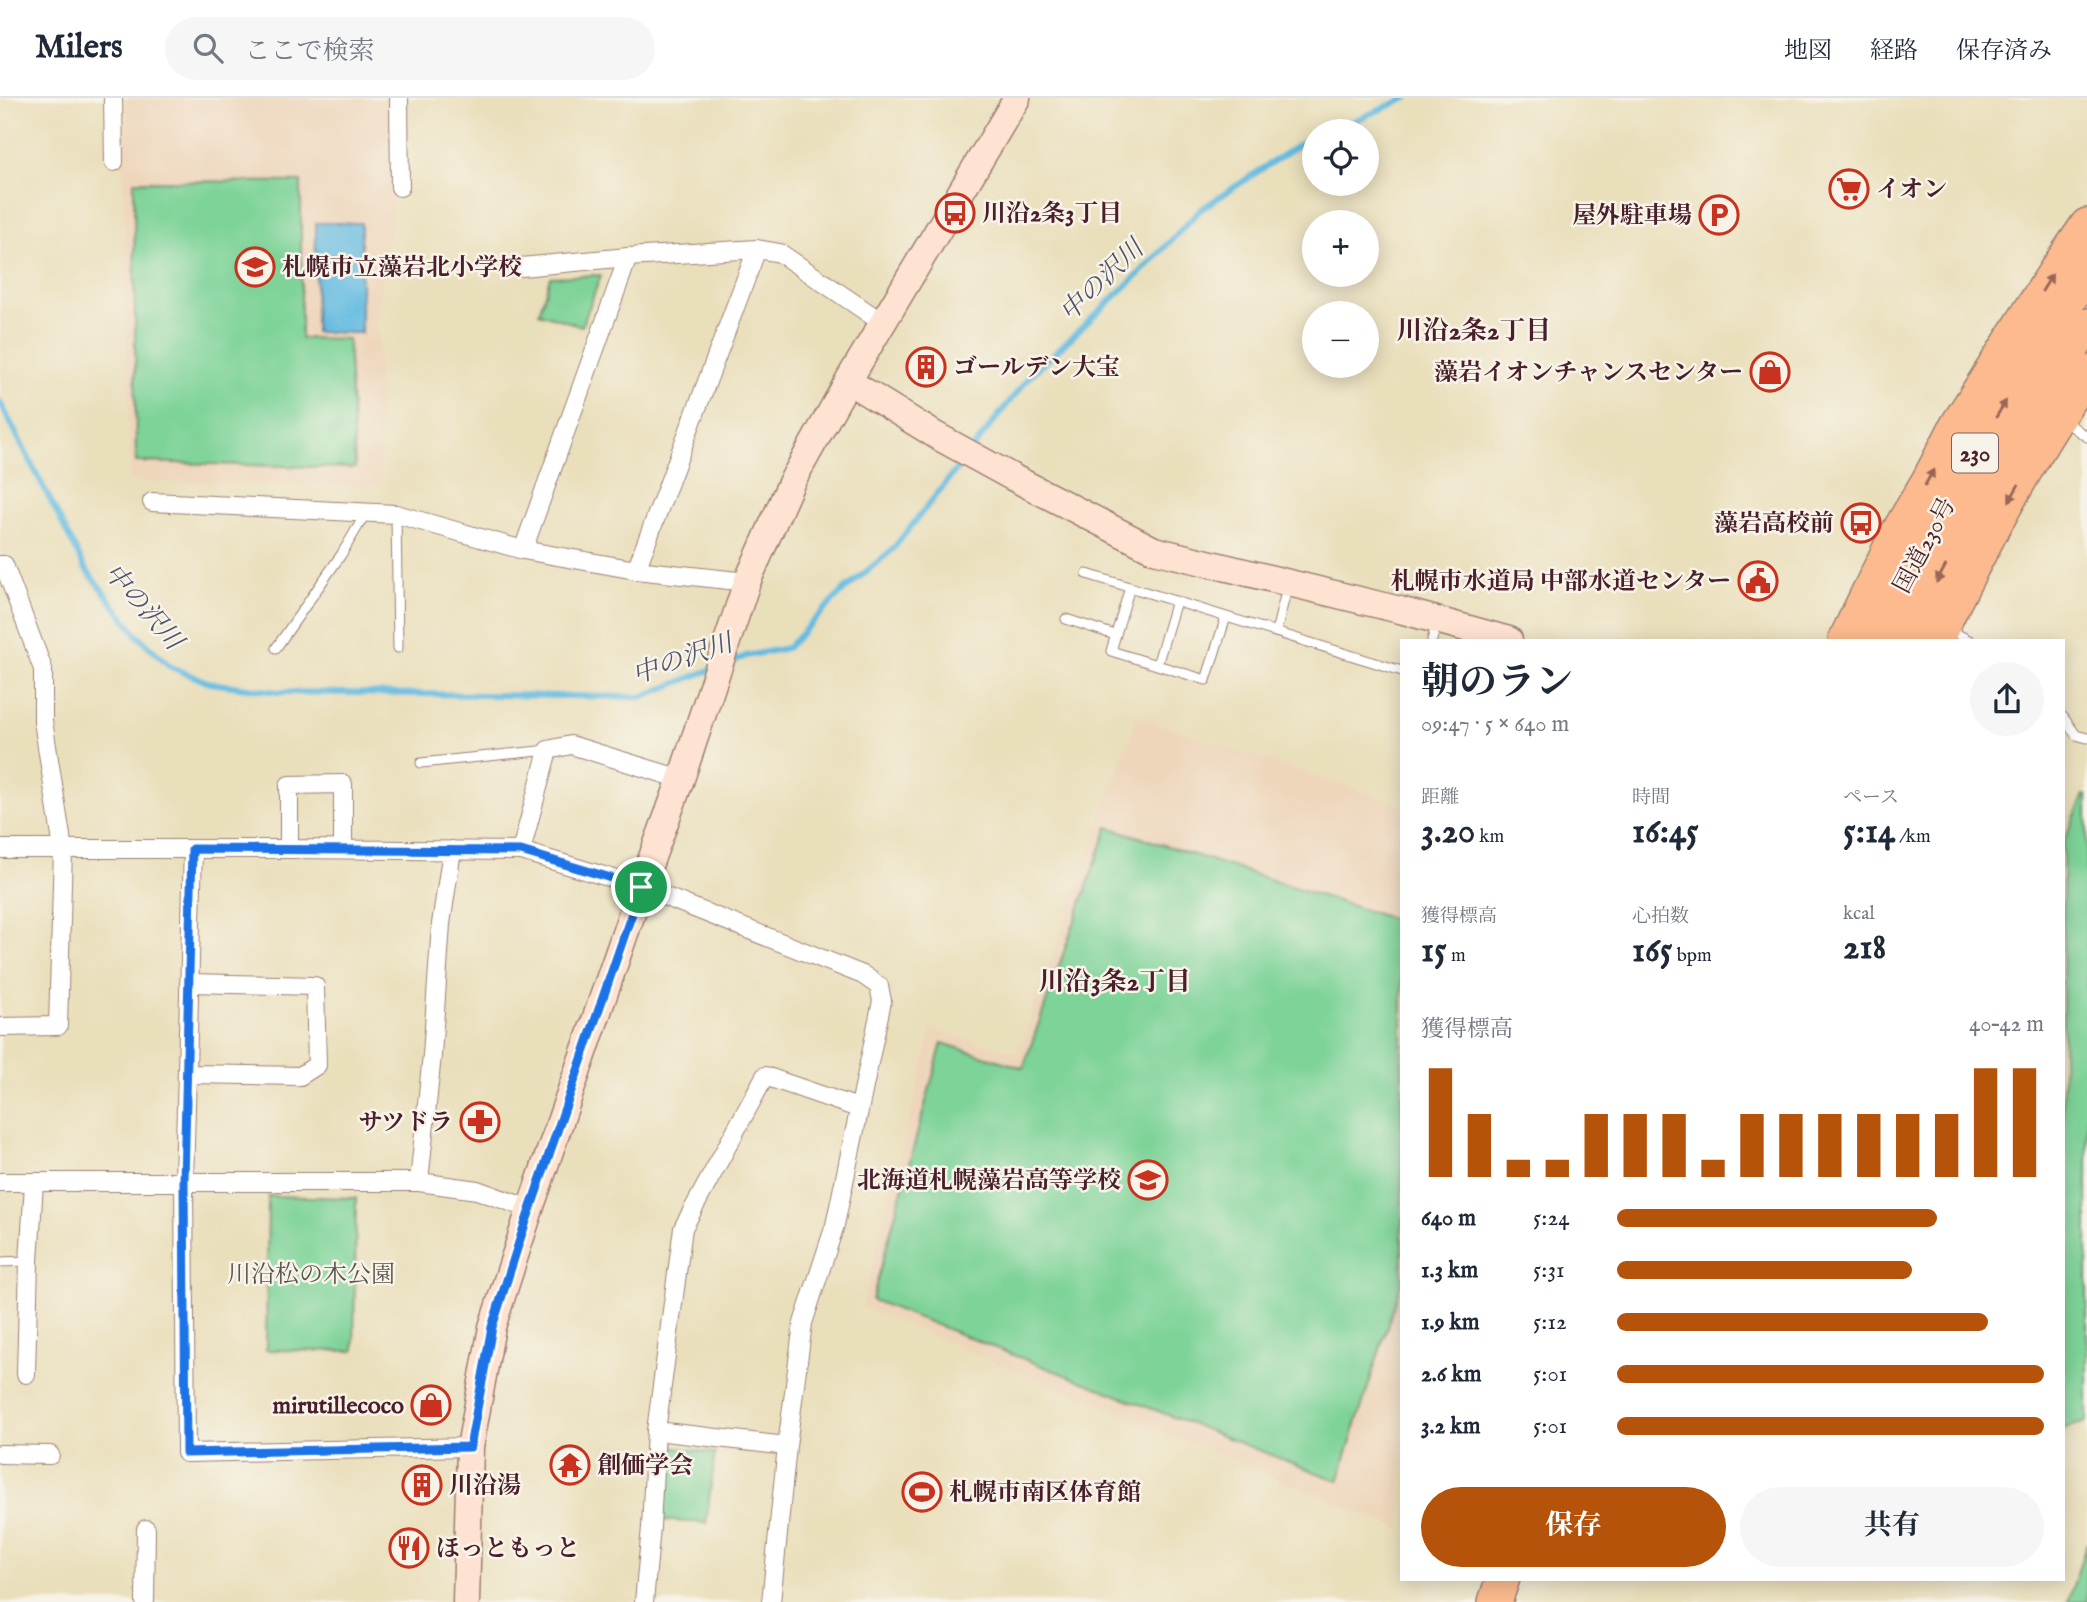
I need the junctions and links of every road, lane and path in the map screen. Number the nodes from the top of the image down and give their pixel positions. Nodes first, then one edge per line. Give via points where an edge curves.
1 (113, 98) edge
2 (399, 98) edge
3 (1017, 98) edge
4 (114, 162) dead end
5 (400, 187) dead end
6 (2087, 225) edge
7 (757, 249) junction
8 (628, 257) junction
9 (521, 267) dead end
10 (2087, 273) edge
11 (883, 323) junction
12 (2087, 326) edge
13 (2087, 372) edge
14 (848, 381) junction
15 (2058, 416) junction
16 (2087, 437) edge
17 (152, 502) dead end
18 (366, 513) junction
19 (396, 514) junction
20 (523, 550) junction
21 (0, 565) edge
22 (636, 570) junction
23 (1087, 574) dead end
24 (747, 582) junction
25 (1288, 583) junction
26 (1130, 587) junction
27 (1176, 601) junction
28 (1226, 617) junction
29 (1066, 619) dead end
30 (1435, 631) edge
31 (1276, 632) junction
32 (1115, 635) junction
33 (1949, 636) edge
34 (1501, 639) edge
35 (1845, 639) edge
36 (1875, 639) edge
37 (1908, 639) edge
38 (276, 648) dead end
39 (398, 648) dead end
40 (1157, 665) junction
41 (1400, 670) edge
42 (2065, 720) edge
43 (2087, 738) edge
44 (548, 750) junction
45 (421, 763) dead end
46 (681, 779) junction
47 (0, 849) edge
48 (63, 849) junction
49 (192, 849) junction
50 (289, 849) junction
51 (343, 849) junction
52 (452, 850) junction
53 (521, 851) junction
54 (641, 887) junction
55 (189, 983) junction
56 (0, 1027) edge
57 (187, 1074) junction
58 (858, 1108) junction
59 (184, 1181) junction
60 (0, 1182) edge
61 (419, 1182) junction
62 (34, 1183) junction
63 (530, 1209) junction
64 (29, 1261) junction
65 (0, 1262) edge
66 (26, 1374) dead end
67 (656, 1431) junction
68 (787, 1446) junction
69 (470, 1447) junction
70 (0, 1454) edge
71 (50, 1455) dead end
72 (146, 1529) dead end
73 (1502, 1581) edge
74 (145, 1602) edge
75 (466, 1602) edge
76 (644, 1602) edge
77 (771, 1602) edge
78 (1494, 1602) edge

1 - 4 street
2 - 5 street
3 - 11 street
35 -> 6 highway via 1957,425
7 - 8 street
7 - 11 street via 780,253
7 - 22 street
8 - 9 street
8 - 20 street
36 -> 10 highway, 国道230号 / 230 via 1970,460
11 - 14 street
12 -> 37 highway, 国道230号 / 230 via 2010,449
13 - 15 highway
14 - 24 street via 791,483
14 - 25 street via 937,436 1154,551
15 - 16 lane
15 -> 33 highway via 1983,547
17 - 18 street
18 - 19 street
18 - 38 lane
19 - 20 street
19 - 39 lane
20 - 22 street
21 - 48 street via 4,565 43,669 43,721
22 - 24 street
23 - 26 lane
24 - 46 street
25 - 30 street
25 - 31 lane
26 - 27 lane
26 - 32 lane
27 - 28 lane
27 - 40 lane
28 - 31 lane
28 - 40 lane via 1206,680
29 - 32 lane
30 - 34 street
31 - 41 lane
32 - 40 lane via 1111,651
42 - 43 lane via 2076,735
44 - 45 lane
44 - 46 street via 570,746
44 - 53 street
46 - 54 street
47 - 48 street
48 - 49 street
48 - 56 street via 58,1026
49 - 50 street
49 - 55 street
50 - 51 street
50 - 51 street via 289,785 342,784
51 - 52 street
52 - 53 street
52 - 61 street via 441,925
53 - 54 street
54 - 58 street via 863,975 879,986 882,1001
54 - 63 street
55 - 57 street
55 - 57 street via 315,986 317,1065 300,1076
57 - 59 street
58 - 67 street via 765,1076 682,1228
58 - 68 street via 835,1225 803,1323
59 - 61 street
59 - 62 street
59 - 69 street via 186,1453
60 - 62 street
61 - 63 street via 477,1190
62 - 64 street
63 - 69 street via 492,1327
64 - 65 lane
64 - 66 street
67 - 68 street
67 - 76 street
68 - 77 street
69 - 75 street
70 - 71 street
72 - 74 street
73 - 78 highway

